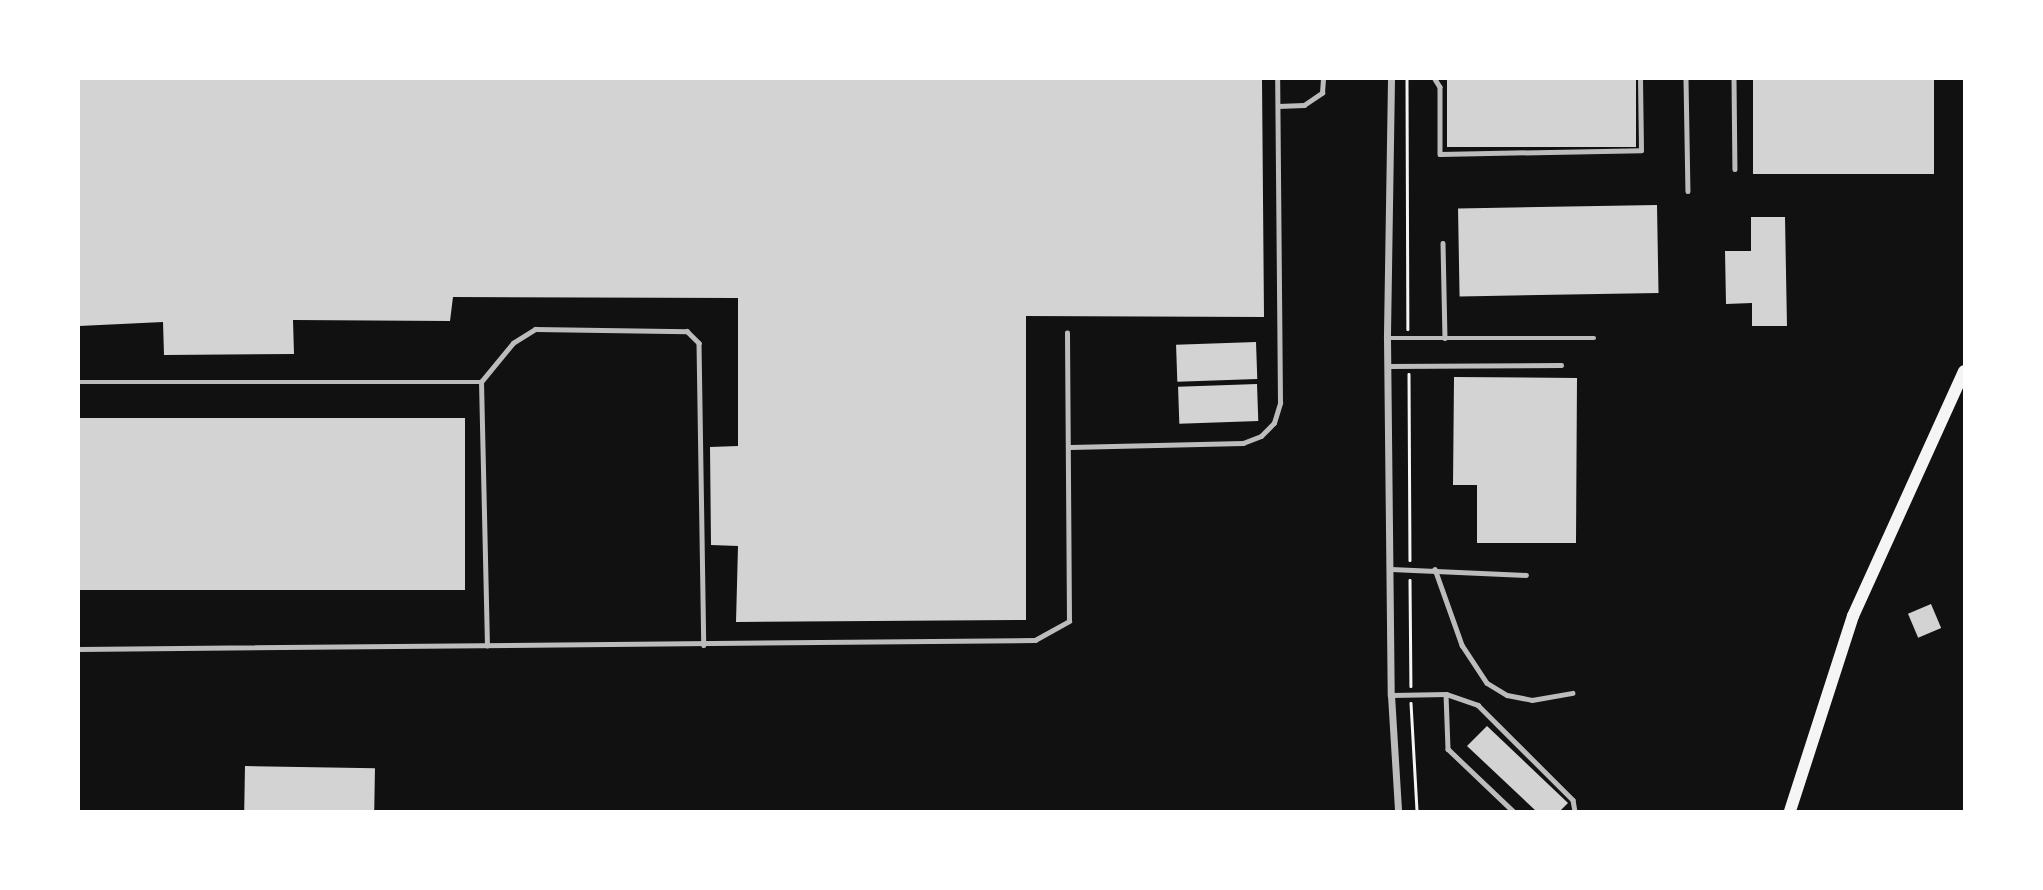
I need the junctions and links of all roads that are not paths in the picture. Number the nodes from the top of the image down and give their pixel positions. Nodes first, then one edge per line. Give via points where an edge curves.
1 (1278, 79) edge
2 (1323, 79) edge
3 (1391, 79) edge
4 (1435, 79) edge
5 (1640, 79) edge
6 (1686, 79) edge
7 (1734, 79) edge
8 (1278, 106) junction
9 (1735, 169) dead end
10 (1688, 191) dead end
11 (1443, 243) dead end
12 (1067, 334) dead end
13 (1387, 338) junction
14 (1445, 338) junction
15 (1594, 338) dead end
16 (1561, 365) dead end
17 (1388, 366) junction
18 (1964, 371) edge
19 (79, 382) edge
20 (481, 383) junction
21 (1070, 447) junction
22 (1391, 569) junction
23 (1435, 569) junction
24 (1526, 575) dead end
25 (704, 645) junction
26 (487, 646) junction
27 (79, 649) edge
28 (1572, 693) dead end
29 (1446, 694) junction
30 (1391, 695) junction
31 (1396, 809) edge
32 (1513, 811) edge
33 (1576, 811) edge
34 (1790, 811) edge

1 - 8 lane
2 - 8 lane via 1322,93 1304,105
3 - 13 street
4 - 5 lane via 1440,87 1440,155 1641,150
6 - 10 lane
7 - 9 lane
8 - 21 lane via 1280,403 1274,423 1261,436 1242,443
11 - 14 lane
12 - 21 lane
13 - 14 lane
13 - 17 street
14 - 15 lane
16 - 17 lane
17 - 22 street
18 - 34 main road via 1853,616
19 - 20 lane
20 - 25 lane via 513,343 535,329 687,331 699,343
20 - 26 lane
21 - 25 lane via 1069,621 1052,634 1035,640
22 - 23 lane
22 - 30 street
23 - 24 lane
23 - 28 lane via 1462,645 1487,683 1507,695 1532,700
25 - 26 lane
26 - 27 lane
29 - 30 lane
29 - 32 lane via 1448,749
29 - 33 lane via 1488,712 1573,800
30 - 31 street

